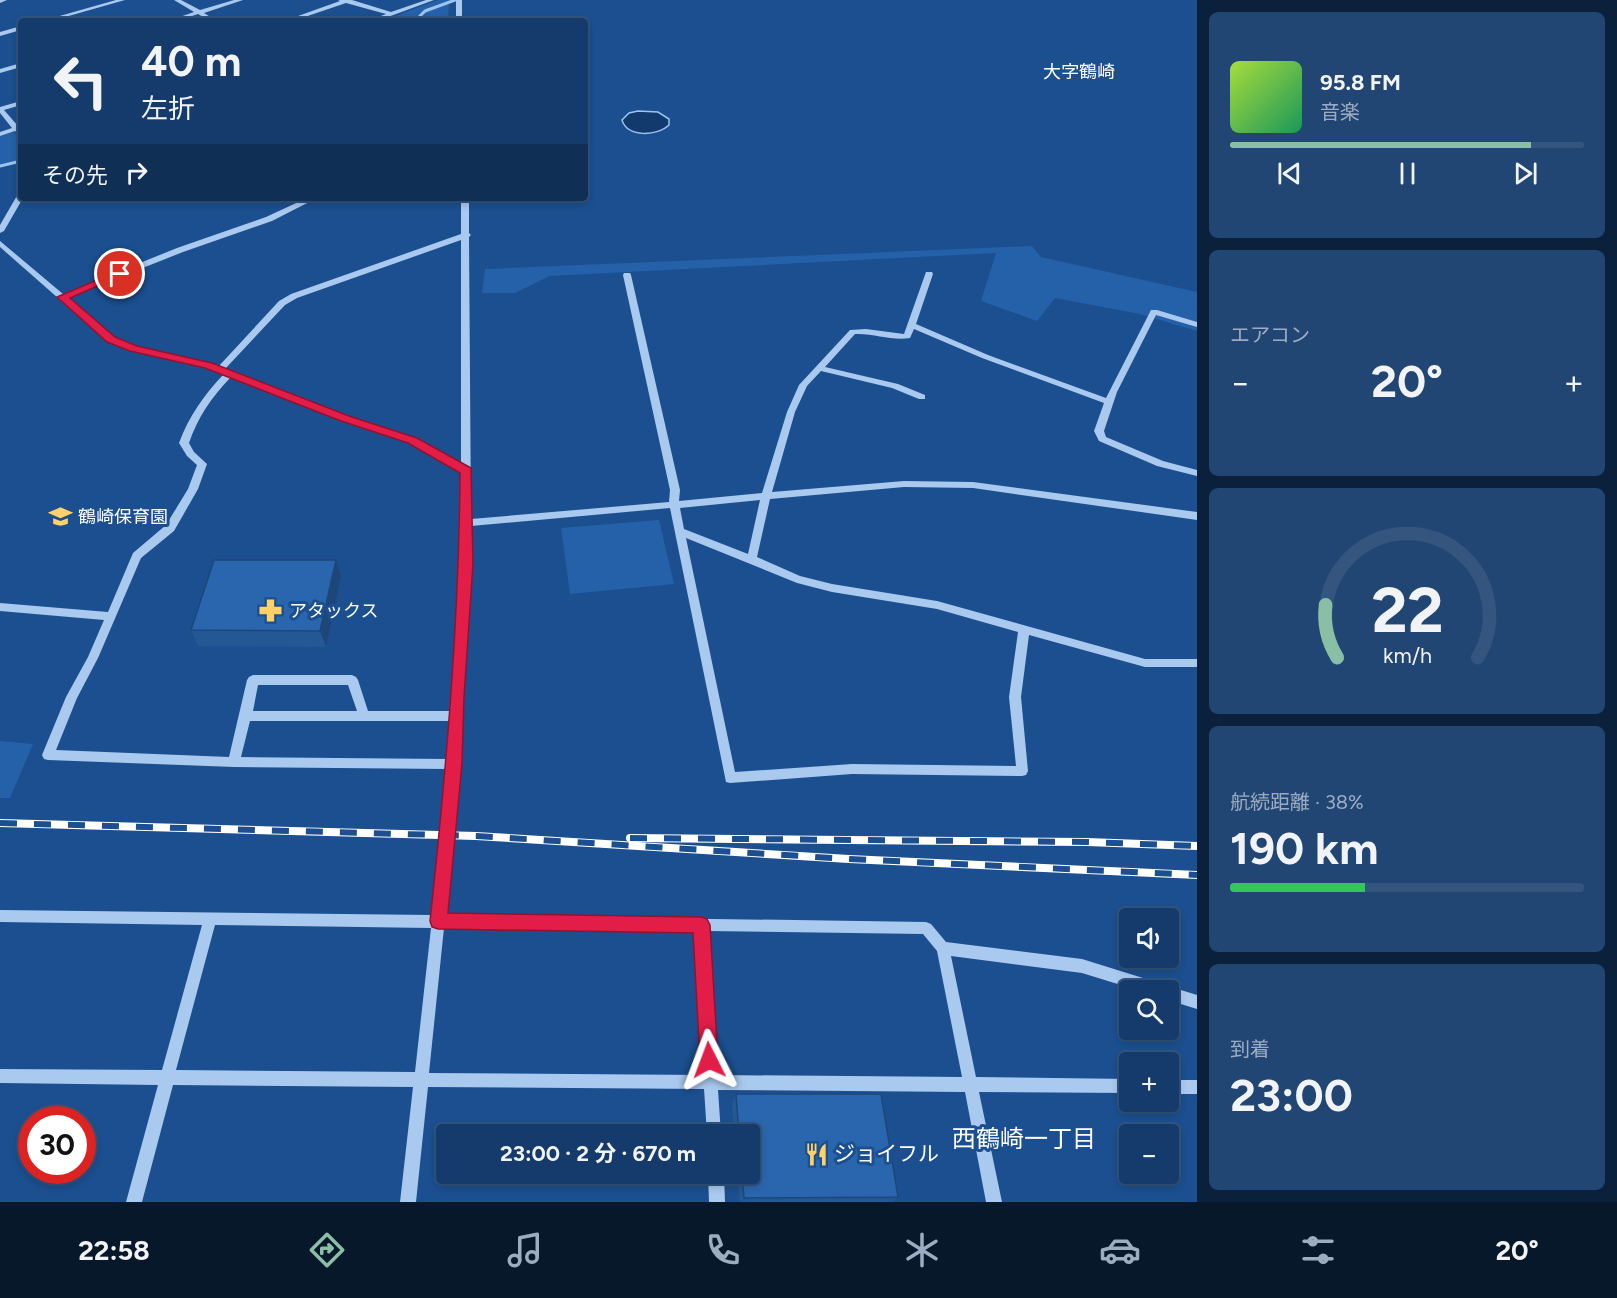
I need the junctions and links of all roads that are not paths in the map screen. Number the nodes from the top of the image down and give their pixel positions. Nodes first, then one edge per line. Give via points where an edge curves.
1 (4, 0) edge
2 (122, 0) edge
3 (177, 0) edge
4 (240, 0) edge
5 (345, 0) edge
6 (431, 0) edge
7 (459, 0) edge
8 (0, 1) edge
9 (199, 13) junction
10 (393, 15) junction
11 (56, 18) edge
12 (182, 18) edge
13 (208, 18) edge
14 (295, 18) edge
15 (382, 18) edge
16 (459, 18) edge
17 (18, 29) edge
18 (0, 34) edge
19 (18, 66) edge
20 (0, 71) edge
21 (18, 104) edge
22 (0, 109) edge
23 (18, 128) edge
24 (18, 130) edge
25 (0, 134) edge
26 (18, 200) edge
27 (307, 201) edge
28 (465, 201) edge
29 (0, 231) edge
30 (467, 236) junction
31 (0, 243) edge
32 (929, 274) dead end
33 (627, 275) dead end
34 (62, 297) junction
35 (912, 325) junction
36 (1197, 325) edge
37 (819, 368) junction
38 (225, 372) junction
39 (922, 397) dead end
40 (1109, 402) junction
41 (466, 471) junction
42 (1197, 473) edge
43 (766, 496) junction
44 (674, 504) junction
45 (1197, 516) edge
46 (468, 523) junction
47 (679, 531) junction
48 (752, 560) junction
49 (0, 607) edge
50 (111, 616) junction
51 (1024, 630) junction
52 (1197, 663) edge
53 (246, 716) junction
54 (364, 716) junction
55 (455, 716) junction
56 (234, 762) junction
57 (454, 764) junction
58 (0, 915) edge
59 (210, 918) junction
60 (438, 921) junction
61 (701, 925) junction
62 (943, 948) junction
63 (1127, 980) edge
64 (1179, 996) edge
65 (1197, 1002) edge
66 (0, 1076) edge
67 (167, 1077) junction
68 (421, 1080) junction
69 (711, 1083) junction
70 (971, 1085) junction
71 (1119, 1086) edge
72 (1179, 1087) edge
73 (1197, 1087) edge
74 (713, 1124) edge
75 (716, 1184) edge
76 (134, 1202) edge
77 (408, 1202) edge
78 (717, 1202) edge
79 (994, 1202) edge

1 - 8 street
2 - 11 street
3 - 9 street
4 - 9 street
5 - 10 street
5 - 14 street
6 - 10 street
7 - 16 street
9 - 12 street
9 - 13 street
10 - 15 street
17 - 18 street
19 - 20 street
21 - 22 street
22 - 23 street
24 - 25 street
26 - 29 street
27 - 34 street
28 - 30 street
30 - 38 street via 294,296 282,303
30 - 41 street
31 - 34 street
32 - 35 street
33 - 44 street via 675,490
34 - 38 street via 111,340
35 - 37 street via 907,336 852,332
35 - 40 street via 978,355
36 - 40 street via 1154,312
37 - 39 street via 895,386
37 - 43 street via 804,385 791,412
38 - 41 street via 412,441
38 - 50 street via 196,411 184,443 202,464 193,489 170,528 137,556
40 - 42 street via 1099,431 1102,439 1160,464
41 - 46 street
43 - 44 street
43 - 45 street via 904,484 973,485
43 - 48 street
44 - 46 street
44 - 47 street
46 - 55 street
47 - 48 street
47 - 51 street via 730,778 852,770 1022,771 1015,697
48 - 51 street via 797,579 937,605
49 - 50 street
50 - 56 street via 48,755
51 - 52 street via 1145,663
53 - 54 street
53 - 54 street via 253,680 352,680
53 - 56 street
54 - 55 street
55 - 57 street
56 - 57 street
57 - 60 street
58 - 59 street
59 - 60 street
59 - 67 street
60 - 61 street
60 - 68 street
61 - 62 street via 926,928
61 - 69 street
62 - 63 street via 1082,966
62 - 70 street
64 - 65 street
66 - 67 street
67 - 68 street
67 - 76 street
68 - 69 street
68 - 77 street
69 - 70 street
69 - 74 street
70 - 71 street
70 - 79 street
72 - 73 street
75 - 78 street

